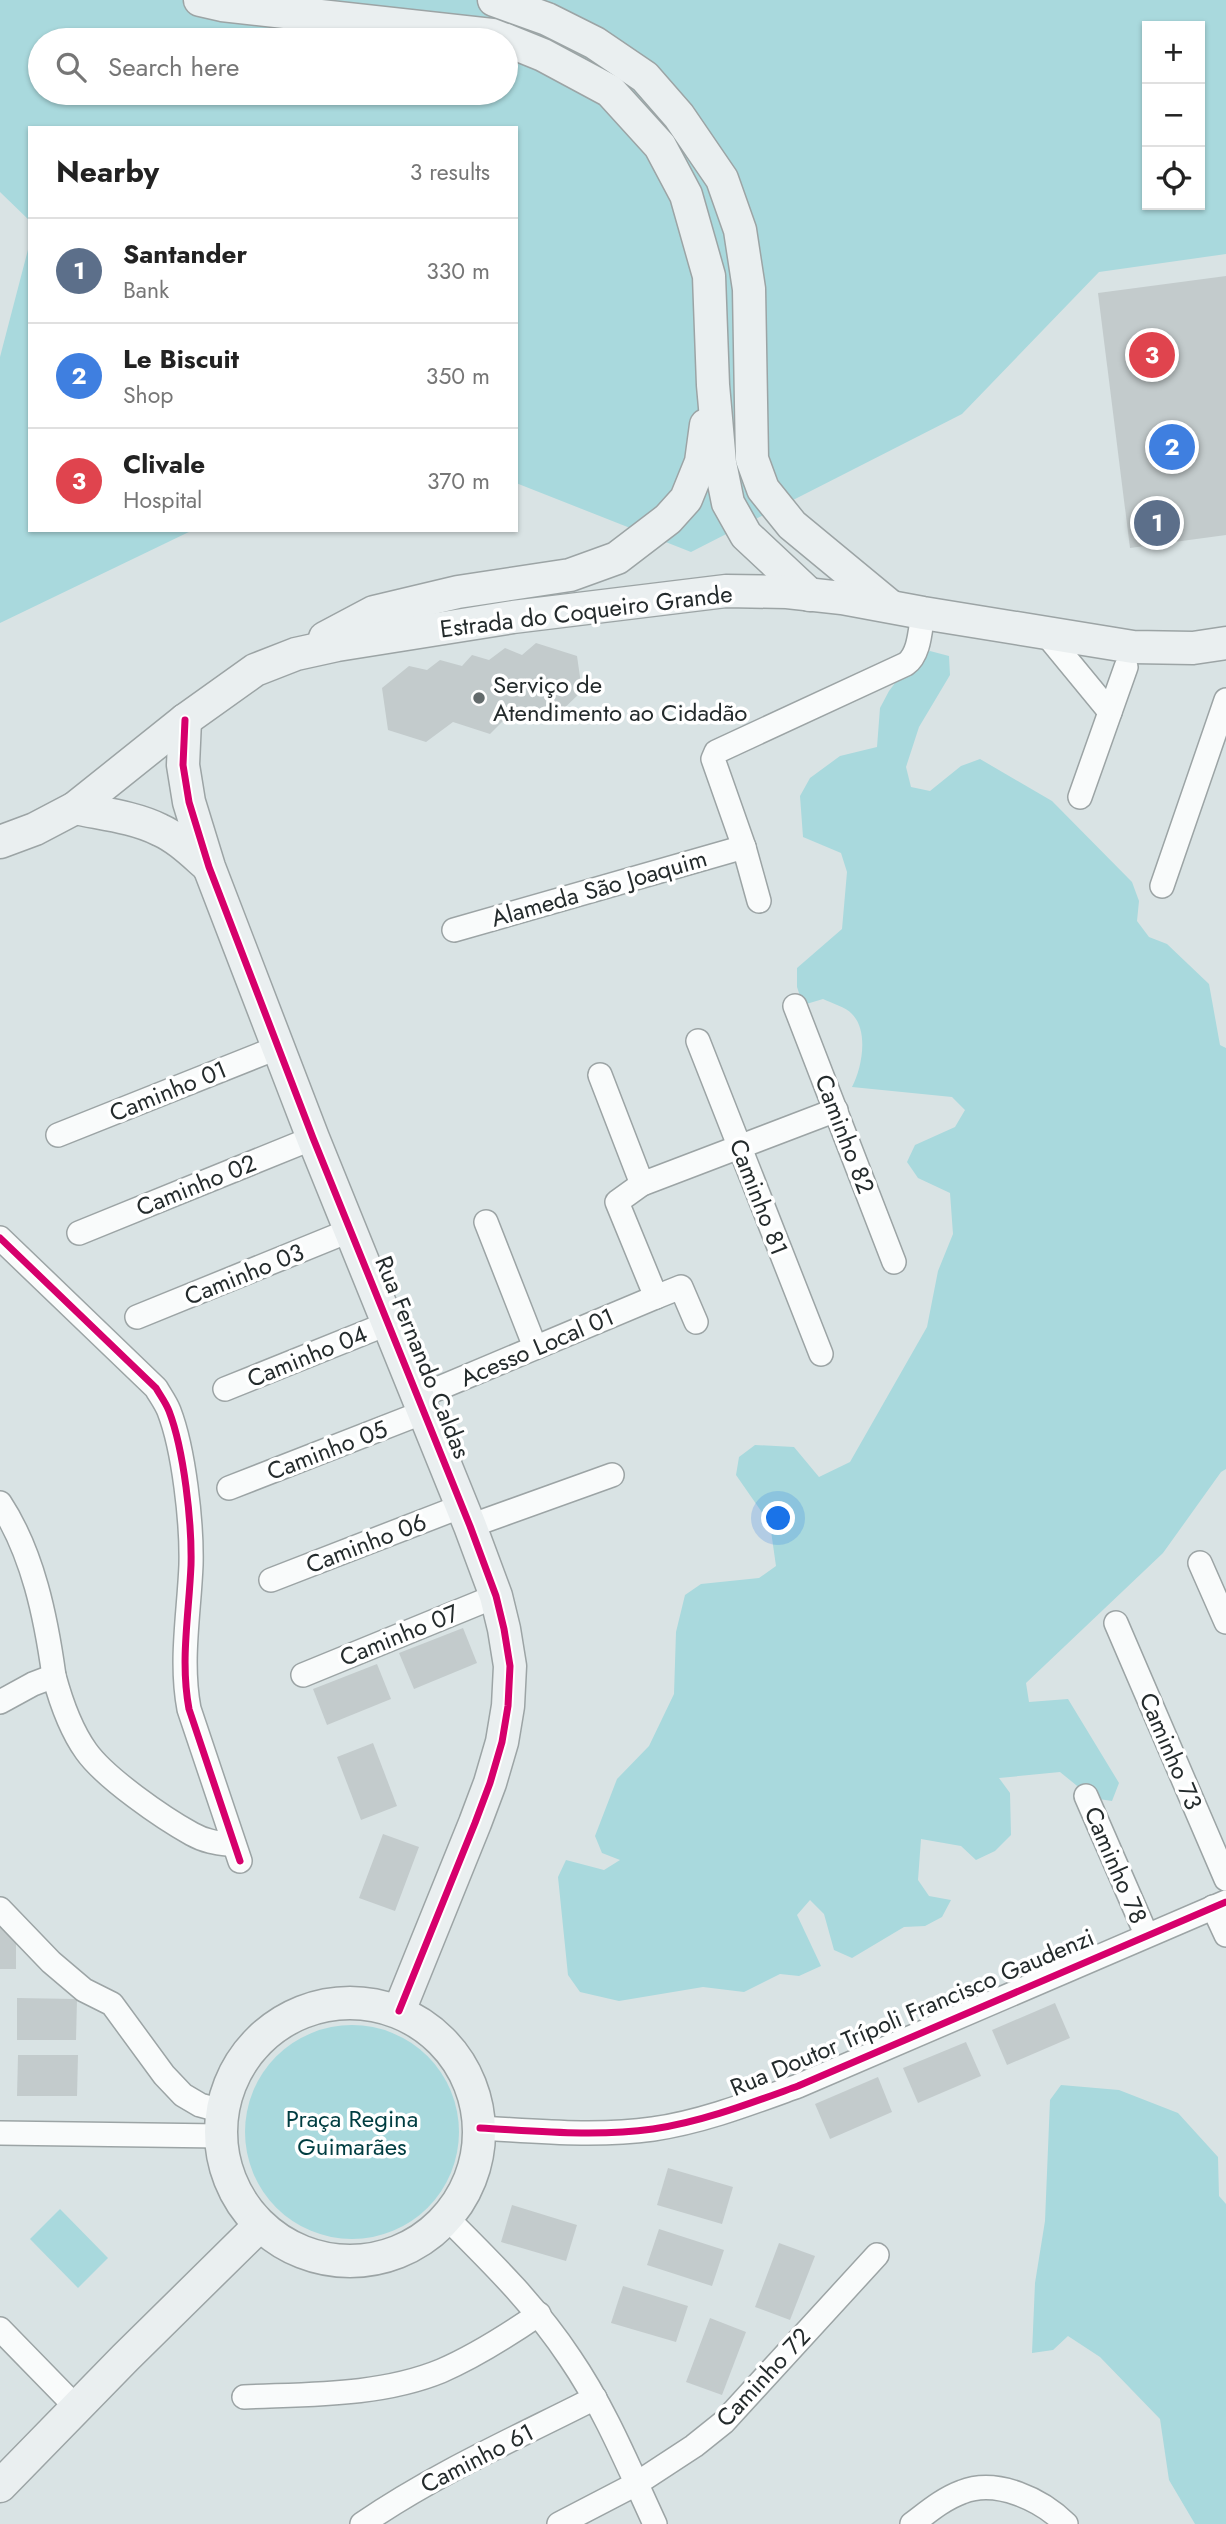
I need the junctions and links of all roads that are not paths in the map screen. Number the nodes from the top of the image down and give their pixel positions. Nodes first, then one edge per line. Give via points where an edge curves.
1 (200, 0) edge
2 (494, 0) edge
3 (429, 28) edge
4 (518, 45) edge
5 (713, 385) junction
6 (810, 595) junction
7 (891, 607) junction
8 (923, 613) junction
9 (1045, 633) junction
10 (1226, 643) edge
11 (296, 653) junction
12 (1126, 667) dead end
13 (1226, 700) edge
14 (1110, 712) junction
15 (185, 720) junction
16 (1080, 797) dead end
17 (189, 802) junction
18 (75, 808) junction
19 (159, 829) junction
20 (0, 842) edge
21 (744, 847) junction
22 (209, 867) junction
23 (1162, 886) dead end
24 (759, 901) dead end
25 (454, 930) dead end
26 (795, 1006) dead end
27 (698, 1041) dead end
28 (279, 1046) junction
29 (600, 1075) dead end
30 (836, 1110) junction
31 (58, 1135) dead end
32 (313, 1138) junction
33 (739, 1146) junction
34 (642, 1184) junction
35 (486, 1222) dead end
36 (351, 1230) junction
37 (79, 1233) dead end
38 (0, 1238) edge
39 (894, 1262) dead end
40 (656, 1297) junction
41 (137, 1317) dead end
42 (696, 1322) dead end
43 (389, 1324) junction
44 (534, 1348) junction
45 (821, 1354) dead end
46 (225, 1389) dead end
47 (421, 1404) junction
48 (612, 1475) dead end
49 (229, 1488) dead end
50 (0, 1503) edge
51 (466, 1516) junction
52 (1200, 1563) dead end
53 (271, 1580) dead end
54 (496, 1596) junction
55 (1226, 1622) edge
56 (1116, 1623) dead end
57 (303, 1675) dead end
58 (54, 1676) junction
59 (0, 1702) edge
60 (1086, 1796) dead end
61 (1226, 1879) edge
62 (1220, 1904) edge
63 (0, 1909) edge
64 (1146, 1934) junction
65 (1226, 1935) edge
66 (399, 2011) junction
67 (221, 2124) junction
68 (480, 2128) junction
69 (0, 2133) edge
70 (446, 2218) junction
71 (259, 2226) junction
72 (877, 2255) dead end
73 (539, 2314) junction
74 (0, 2329) edge
75 (244, 2397) dead end
76 (595, 2398) junction
77 (77, 2408) junction
78 (3, 2477) edge
79 (636, 2484) junction
80 (362, 2524) edge
81 (559, 2524) edge
82 (655, 2524) edge
83 (912, 2524) edge
84 (1066, 2524) edge

1 - 3 main road
2 - 7 main road via 595,43 645,77 679,116 722,179 740,230 749,289 752,460 763,489 792,525
4 - 5 main road via 610,91 660,146 686,195 709,276
5 - 6 main road via 728,503 747,535
5 - 11 main road via 701,462 686,499 668,519 617,558 570,575 458,592 374,612
6 - 7 main road, Estrada do Coqueiro Grande
6 - 11 main road, Estrada do Coqueiro Grande via 726,590 513,617
7 - 8 main road, Estrada do Coqueiro Grande
8 - 9 main road, Estrada do Coqueiro Grande
8 - 21 street via 912,660 716,752 713,759
9 - 10 main road, Estrada do Coqueiro Grande via 1133,647 1193,648
9 - 14 street
11 - 15 main road, Estrada do Coqueiro Grande via 255,670
12 - 14 street
13 - 23 street
14 - 16 street
15 - 17 main road, Rua Fernando Caldas via 183,765
15 - 18 main road, Estrada do Coqueiro Grande
17 - 19 main road
17 - 22 main road, Rua Fernando Caldas
18 - 19 main road, Rua Fernando Caldas
18 - 20 main road, Estrada do Coqueiro Grande
19 - 22 main road, Rua Fernando Caldas
21 - 24 street
21 - 25 street, Alameda São Joaquim
22 - 28 main road, Rua Fernando Caldas
26 - 30 street, Caminho 82
27 - 33 street, Caminho 81
28 - 31 street, Caminho 01
28 - 32 main road, Rua Fernando Caldas
29 - 34 street
30 - 33 street
30 - 39 street, Caminho 82
32 - 36 main road, Rua Fernando Caldas
32 - 37 street, Caminho 02
33 - 34 street
33 - 45 street, Caminho 81
34 - 40 street via 617,1202
35 - 44 street
36 - 41 street, Caminho 03
36 - 43 main road, Rua Fernando Caldas
38 - 58 street via 156,1388 169,1410 189,1510 184,1685 237,1853 193,1835 100,1768 73,1726
40 - 42 street via 681,1287
40 - 44 street, Acesso Local 01
43 - 46 street, Caminho 04
43 - 47 main road, Rua Fernando Caldas
44 - 47 street, Acesso Local 01
47 - 49 street, Caminho 05
47 - 51 main road, Rua Fernando Caldas
48 - 51 street, Caminho 06
50 - 58 street via 23,1548 38,1595
51 - 53 street, Caminho 06
51 - 54 main road, Rua Fernando Caldas
52 - 55 street
54 - 57 street, Caminho 07
54 - 66 main road, Rua Fernando Caldas via 510,1666 502,1742 475,1823
56 - 61 street, Caminho 73
58 - 59 street
60 - 64 street, Caminho 78
62 - 64 street, Rua Doutor Trípoli Francisco Gaudenzi
62 - 65 street
63 - 67 street via 59,1969 84,1990 113,2004 164,2075
64 - 68 street, Rua Doutor Trípoli Francisco Gaudenzi via 750,2104 655,2129 622,2132
66 - 67 main road via 367,2003 334,2003 302,2011 273,2028 248,2051 231,2080
66 - 68 main road via 429,2029 454,2054 472,2089
67 - 69 street
67 - 71 main road via 223,2161 231,2185
68 - 70 main road via 472,2176
70 - 71 main road via 422,2239 392,2254 360,2261 309,2255
70 - 73 street
71 - 77 main road
72 - 79 street, Caminho 72 via 724,2422
73 - 75 street via 474,2356 413,2381 358,2390
73 - 76 street
74 - 77 street
76 - 79 street
76 - 80 street, Caminho 61 via 440,2475
77 - 78 main road
79 - 81 street, Caminho 72
79 - 82 street
83 - 84 street via 965,2490 985,2488 1020,2495

